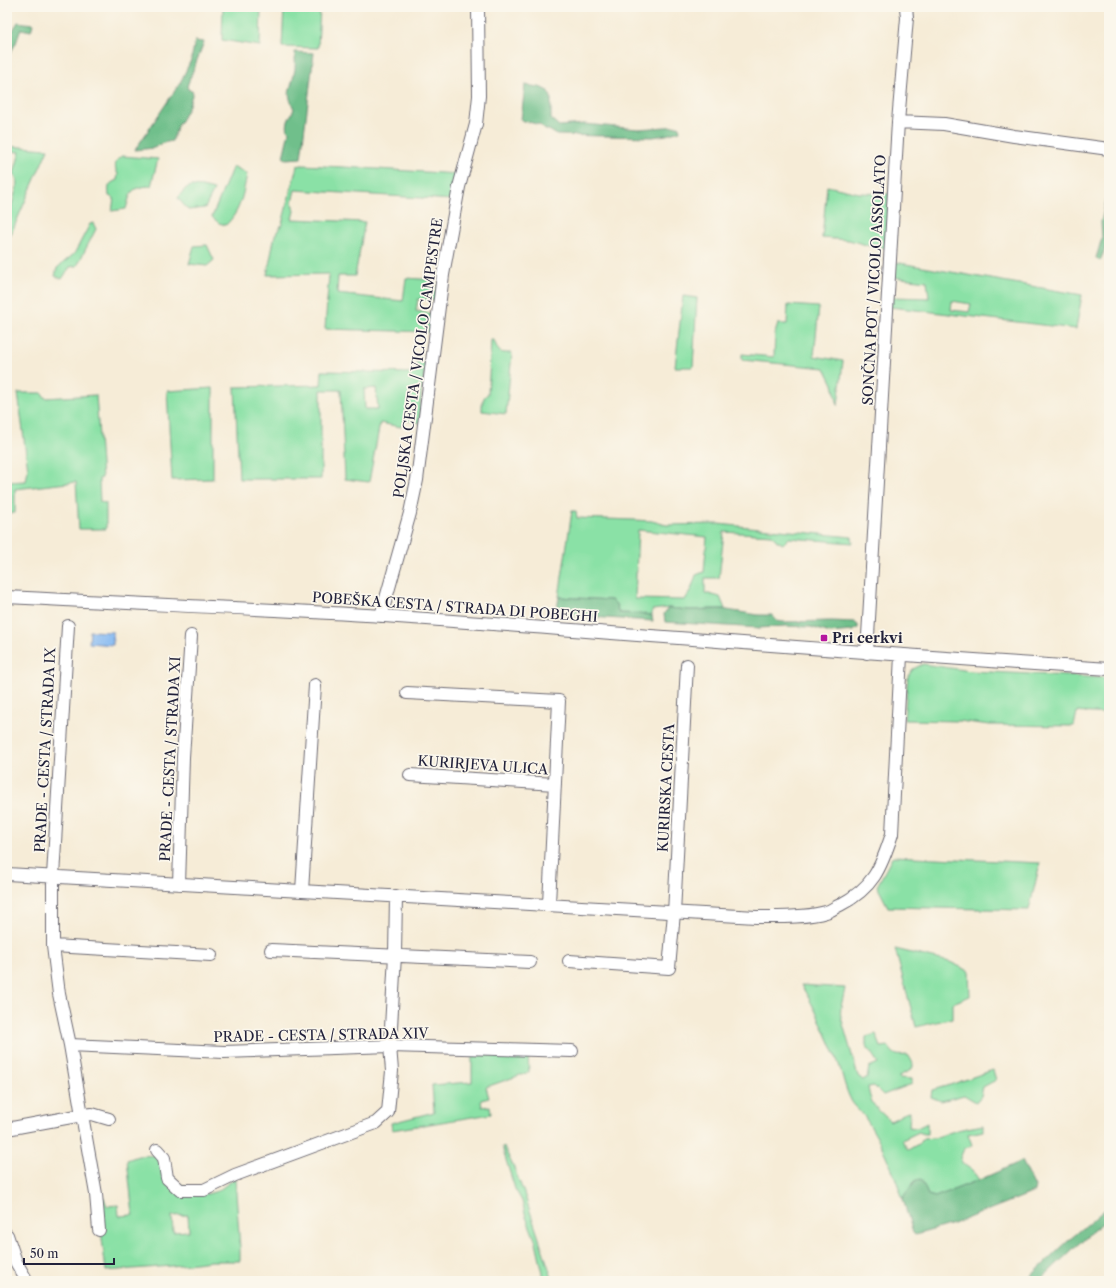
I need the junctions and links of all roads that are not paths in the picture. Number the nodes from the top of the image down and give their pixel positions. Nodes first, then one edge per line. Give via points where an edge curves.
1 (478, 7) edge
2 (906, 7) edge
3 (898, 122) junction
4 (1109, 149) edge
5 (7, 597) edge
6 (381, 616) junction
7 (68, 626) dead end
8 (191, 636) dead end
9 (867, 653) junction
10 (900, 655) junction
11 (687, 665) dead end
12 (1109, 668) edge
13 (315, 685) dead end
14 (407, 693) dead end
15 (410, 775) dead end
16 (555, 784) junction
17 (7, 874) edge
18 (53, 876) junction
19 (179, 884) junction
20 (302, 891) junction
21 (396, 896) junction
22 (549, 904) junction
23 (674, 913) junction
24 (53, 946) junction
25 (271, 950) dead end
26 (211, 955) dead end
27 (395, 955) junction
28 (569, 961) dead end
29 (530, 962) dead end
30 (70, 1045) junction
31 (390, 1046) junction
32 (572, 1051) dead end
33 (82, 1115) junction
34 (109, 1119) dead end
35 (7, 1129) edge
36 (157, 1150) dead end
37 (99, 1230) dead end
38 (7, 1235) edge
39 (27, 1281) edge

1 - 6 street, POLJSKA CESTA / VICOLO CAMPESTRE via 476,124 459,188 443,275 410,513
2 - 3 street, SONČNA POT / VICOLO ASSOLATO
3 - 4 street via 944,124
3 - 9 street, SONČNA POT / VICOLO ASSOLATO
5 - 6 street, POBEŠKA CESTA / STRADA DI POBEGHI
6 - 9 street, POBEŠKA CESTA / STRADA DI POBEGHI
7 - 18 street, PRADE - CESTA / STRADA IX
8 - 19 street, PRADE - CESTA / STRADA XI via 183,757
9 - 10 street, POBEŠKA CESTA / STRADA DI POBEGHI
10 - 12 street, POBEŠKA CESTA / STRADA DI POBEGHI
10 - 23 street via 892,834 883,861 869,883 852,899 826,912 799,916 756,917
11 - 23 street, KURIRSKA CESTA
13 - 20 street
14 - 16 street via 559,701
15 - 16 street, KURIRJEVA ULICA
16 - 22 street
17 - 18 street
18 - 19 street
18 - 24 street, PRADE - CESTA / STRADA IX
19 - 20 street
20 - 21 street
21 - 22 street
21 - 27 street
22 - 23 street
23 - 28 street, KURIRSKA CESTA via 669,968
24 - 26 street
24 - 30 street, PRADE - CESTA / STRADA IX via 59,994
25 - 27 street
27 - 29 street
27 - 31 street
30 - 31 street, PRADE - CESTA / STRADA XIV via 224,1052
30 - 33 street, PRADE - CESTA / STRADA IX
31 - 32 street, PRADE - CESTA / STRADA XIV
31 - 36 street via 392,1071 388,1112 376,1123 235,1175 204,1190 180,1190 167,1178 164,1158
33 - 34 street via 92,1114
33 - 35 street
33 - 37 street, PRADE - CESTA / STRADA IX via 96,1194
38 - 39 street via 16,1262

